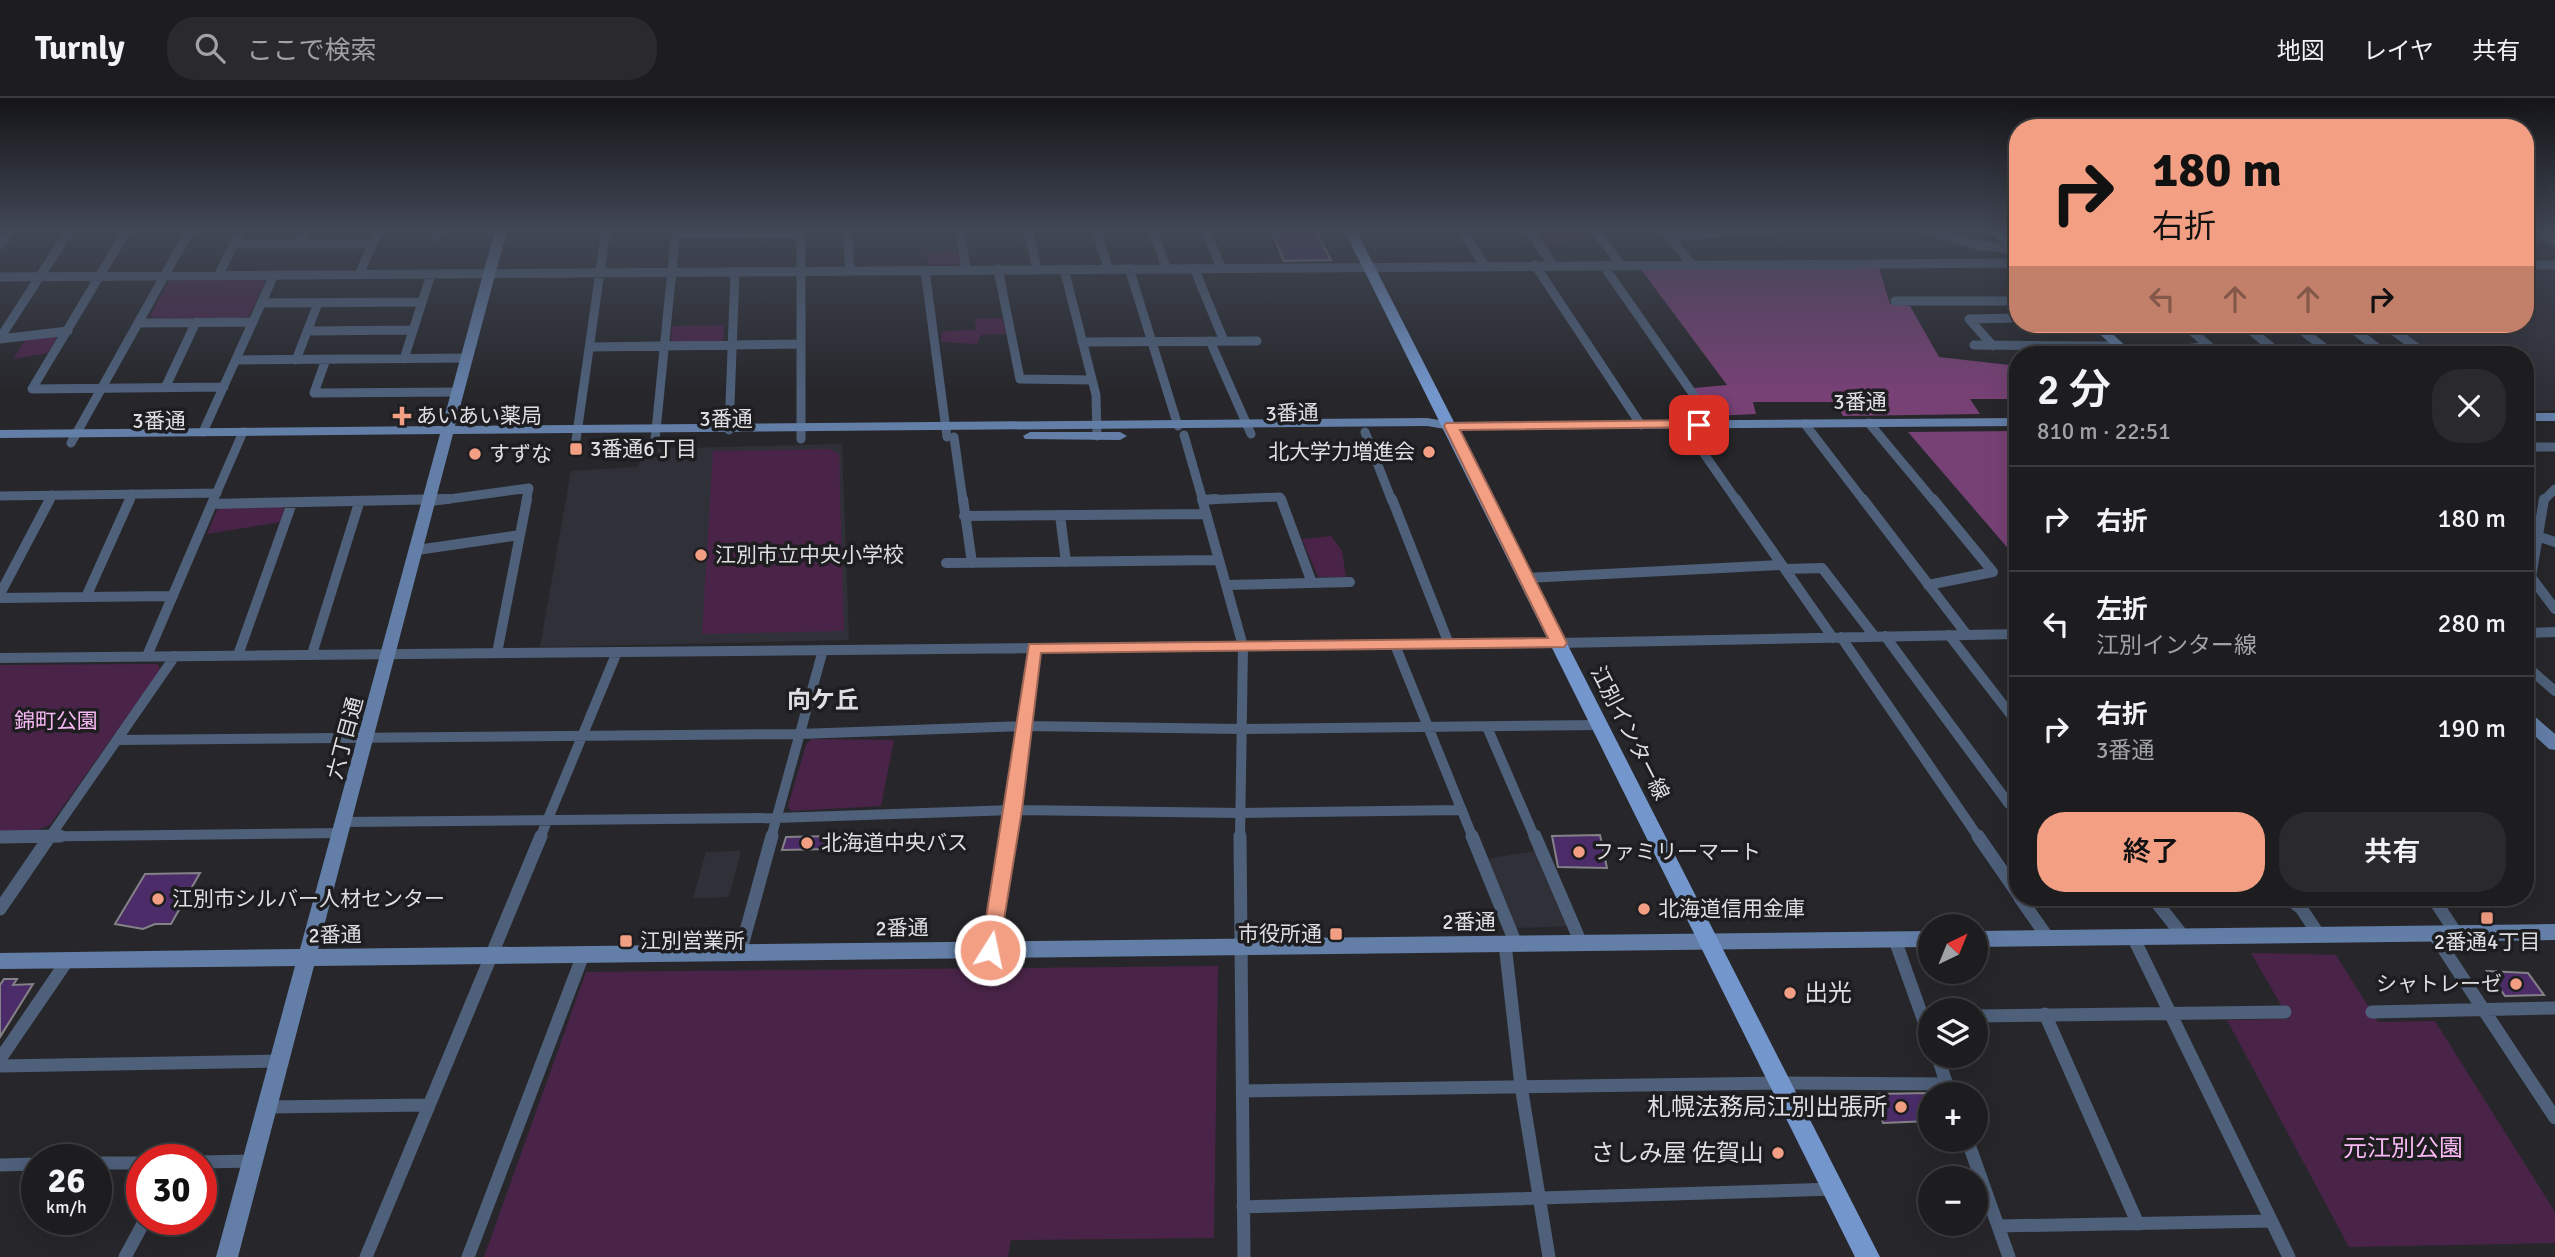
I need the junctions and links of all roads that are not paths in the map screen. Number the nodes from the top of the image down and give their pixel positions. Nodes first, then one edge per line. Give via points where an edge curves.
1 (35, 284) edge
2 (96, 284) edge
3 (160, 284) edge
4 (270, 284) edge
5 (428, 284) edge
6 (487, 284) edge
7 (598, 284) edge
8 (670, 284) edge
9 (735, 284) edge
10 (803, 284) edge
11 (927, 284) edge
12 (1001, 284) edge
13 (1068, 284) edge
14 (1134, 284) edge
15 (1201, 284) edge
16 (1380, 284) edge
17 (1548, 284) edge
18 (1616, 284) edge
19 (1895, 301) dead end
20 (2009, 301) edge
21 (422, 302) junction
22 (262, 303) junction
23 (318, 303) junction
24 (2009, 318) edge
25 (196, 322) junction
26 (253, 322) junction
27 (138, 323) junction
28 (413, 330) junction
29 (68, 331) junction
30 (307, 331) junction
31 (2105, 333) edge
32 (2194, 333) edge
33 (2254, 333) edge
34 (2305, 333) edge
35 (2358, 333) edge
36 (2396, 333) edge
37 (0, 338) edge
38 (1210, 341) junction
39 (1224, 341) junction
40 (1257, 341) dead end
41 (1082, 342) junction
42 (1153, 342) junction
43 (801, 344) junction
44 (732, 345) junction
45 (1974, 345) dead end
46 (1993, 345) junction
47 (662, 346) junction
48 (2119, 346) joint
49 (2209, 346) edge
50 (2270, 346) edge
51 (2322, 346) edge
52 (2375, 346) edge
53 (2415, 346) edge
54 (590, 347) junction
55 (467, 358) junction
56 (326, 359) junction
57 (404, 359) junction
58 (236, 360) junction
59 (296, 360) junction
60 (1092, 380) junction
61 (224, 387) junction
62 (102, 388) junction
63 (165, 388) junction
64 (459, 392) junction
65 (2534, 417) edge
66 (2555, 417) edge
67 (2009, 422) edge
68 (1714, 424) junction
69 (1805, 424) junction
70 (1869, 424) junction
71 (1642, 425) junction
72 (1684, 425) junction
73 (1451, 426) junction
74 (1249, 429) junction
75 (729, 430) junction
76 (1097, 430) junction
77 (1181, 430) junction
78 (203, 432) junction
79 (1366, 432) junction
80 (949, 433) junction
81 (0, 434) edge
82 (802, 434) junction
83 (578, 435) junction
84 (656, 435) junction
85 (447, 436) junction
86 (242, 437) junction
87 (74, 438) junction
88 (0, 443) edge
89 (2534, 447) edge
90 (2555, 447) edge
91 (2555, 489) edge
92 (218, 493) junction
93 (132, 494) junction
94 (52, 495) junction
95 (0, 496) edge
96 (1202, 500) junction
97 (430, 502) junction
98 (292, 503) junction
99 (359, 503) junction
100 (212, 504) junction
101 (1206, 514) junction
102 (1059, 515) junction
103 (964, 516) junction
104 (520, 535) junction
105 (2536, 536) junction
106 (2555, 542) edge
107 (417, 550) junction
108 (2534, 550) edge
109 (1219, 560) junction
110 (1066, 562) junction
111 (972, 563) junction
112 (946, 564) dead end
113 (1784, 567) junction
114 (1527, 578) junction
115 (1350, 582) dead end
116 (2534, 582) edge
117 (1311, 583) junction
118 (1226, 584) junction
119 (1928, 584) junction
120 (0, 596) edge
121 (173, 596) junction
122 (86, 597) junction
123 (2555, 609) edge
124 (2555, 632) edge
125 (2534, 633) edge
126 (2009, 634) edge
127 (1949, 635) junction
128 (1967, 635) junction
129 (1880, 636) junction
130 (1837, 637) junction
131 (1559, 643) junction
132 (1449, 644) junction
133 (1395, 645) junction
134 (1243, 646) junction
135 (1034, 648) junction
136 (823, 650) junction
137 (617, 652) junction
138 (497, 653) junction
139 (312, 654) junction
140 (389, 654) junction
141 (238, 655) junction
142 (147, 656) junction
143 (175, 656) junction
144 (0, 658) edge
145 (2534, 673) edge
146 (2555, 691) edge
147 (2009, 712) edge
148 (1600, 725) junction
149 (2534, 725) edge
150 (1024, 726) junction
151 (1429, 727) junction
152 (1486, 727) junction
153 (1242, 729) junction
154 (799, 734) junction
155 (582, 737) junction
156 (117, 740) junction
157 (366, 740) junction
158 (2555, 744) edge
159 (2009, 804) edge
160 (1013, 810) junction
161 (1462, 810) junction
162 (1240, 813) junction
163 (776, 818) junction
164 (546, 820) junction
165 (343, 828) junction
166 (0, 837) edge
167 (50, 837) junction
168 (2009, 882) edge
169 (2026, 906) edge
170 (2159, 906) edge
171 (2298, 906) edge
172 (2438, 906) edge
173 (0, 909) edge
174 (2555, 932) edge
175 (2433, 933) junction
176 (2456, 933) junction
177 (2319, 935) junction
178 (2183, 936) junction
179 (2133, 937) junction
180 (2048, 938) junction
181 (1918, 939) edge
182 (1988, 939) edge
183 (1895, 940) junction
184 (1711, 942) junction
185 (1581, 943) junction
186 (1510, 944) junction
187 (1243, 947) junction
188 (990, 950) junction
189 (740, 953) junction
190 (583, 955) junction
191 (489, 956) junction
192 (308, 958) junction
193 (0, 961) edge
194 (67, 961) junction
195 (1918, 998) edge
196 (2555, 1008) edge
197 (2483, 1009) junction
198 (2169, 1012) junction
199 (2285, 1012) dead end
200 (2372, 1012) dead end
201 (2045, 1014) junction
202 (1988, 1016) edge
203 (0, 1059) edge
204 (280, 1061) junction
205 (0, 1066) edge
206 (1782, 1083) junction
207 (1521, 1086) junction
208 (1918, 1088) edge
209 (1243, 1091) junction
210 (428, 1105) junction
211 (268, 1107) junction
212 (2555, 1118) edge
213 (1972, 1152) edge
214 (217, 1161) edge
215 (253, 1161) junction
216 (21, 1164) edge
217 (0, 1165) edge
218 (1835, 1189) junction
219 (1541, 1197) junction
220 (1243, 1207) junction
221 (2271, 1221) junction
222 (2138, 1224) junction
223 (1998, 1226) junction
224 (137, 1235) edge
225 (125, 1257) edge
226 (227, 1257) edge
227 (366, 1257) edge
228 (468, 1257) edge
229 (1244, 1257) edge
230 (1549, 1257) edge
231 (1868, 1257) edge
232 (2010, 1257) edge
233 (2289, 1257) edge

1 - 37 street
2 - 29 street
3 - 27 street
4 - 22 street
5 - 21 street
6 - 55 street, 六丁目通
7 - 54 street
8 - 47 street
9 - 44 street
10 - 43 street
11 - 80 street
12 - 60 street via 1020,379
13 - 41 street
14 - 42 street
15 - 39 street
16 - 73 main road, 江別インター線
17 - 71 street
18 - 68 street
19 - 20 street
21 - 23 street
21 - 28 street
22 - 23 street
22 - 26 street
23 - 30 street
24 - 46 street via 1969,319
25 - 26 street
25 - 27 street
25 - 63 street
26 - 58 street
27 - 62 street
28 - 30 street
28 - 57 street
29 - 37 street
29 - 62 street via 32,389
30 - 59 street
31 - 48 street
32 - 49 street
33 - 50 street
34 - 51 street
35 - 52 street
36 - 53 street
38 - 39 street
38 - 42 street
38 - 74 street
39 - 40 street
41 - 42 street
41 - 60 street
42 - 77 street
43 - 44 street
43 - 82 street
44 - 47 street
44 - 75 street
45 - 46 street
46 - 48 street
47 - 54 street
47 - 84 street
54 - 83 street
55 - 57 street
55 - 64 street, 六丁目通
56 - 57 street
56 - 59 street
56 - 64 street via 314,393
58 - 59 street
58 - 61 street
60 - 76 street
61 - 63 street
61 - 78 street
62 - 63 street
62 - 87 street
64 - 85 street, 六丁目通
65 - 66 street
67 - 70 street, 3番通
68 - 69 street, 3番通
68 - 72 street, 3番通
69 - 70 street, 3番通
69 - 119 street
70 - 119 street via 1993,572
71 - 72 street, 3番通
71 - 73 street, 3番通
72 - 113 street
73 - 74 street, 3番通 via 1427,422
73 - 79 street, 3番通
73 - 114 main road, 江別インター線
74 - 77 street, 3番通
74 - 79 street, 3番通
75 - 82 street, 3番通
75 - 84 street, 3番通
76 - 77 street, 3番通
76 - 80 street, 3番通
77 - 96 street
78 - 86 street, 3番通
78 - 87 street, 3番通
79 - 132 street
80 - 82 street, 3番通
80 - 103 street
81 - 87 street, 3番通
82 - 84 street, 3番通
83 - 84 street, 3番通
83 - 85 street, 3番通
85 - 86 street, 3番通
85 - 97 street, 六丁目通
86 - 87 street, 3番通
86 - 92 street
87 - 88 street, 3番通
89 - 90 street
91 - 105 street via 2543,500
92 - 93 street
92 - 100 street
93 - 94 street
93 - 122 street
94 - 95 street
94 - 120 street
96 - 101 street
96 - 117 street via 1280,497
97 - 99 street
97 - 104 street via 529,488
97 - 107 street, 六丁目通
98 - 99 street
98 - 100 street
98 - 141 street
99 - 139 street
100 - 121 street
101 - 102 street
101 - 109 street
102 - 103 street
102 - 110 street
103 - 111 street
104 - 107 street
104 - 138 street
105 - 106 street
105 - 108 street
107 - 140 street, 六丁目通
109 - 110 street
109 - 118 street
110 - 111 street
111 - 112 street
113 - 114 street
113 - 129 street via 1822,568
113 - 130 street
114 - 131 main road, 江別インター線
115 - 117 street
116 - 123 street
117 - 118 street
118 - 134 street
119 - 128 street
120 - 122 street
121 - 122 street
121 - 142 street
124 - 125 street
126 - 128 street
127 - 128 street
127 - 129 street
127 - 147 street
129 - 130 street
129 - 159 street
130 - 131 street
130 - 168 street
131 - 132 street
131 - 148 main road, 江別インター線
132 - 133 street
133 - 134 street
133 - 151 street
134 - 135 street
134 - 153 street
135 - 136 street
135 - 150 street
136 - 137 street
136 - 154 street
137 - 138 street
137 - 155 street
138 - 140 street
139 - 140 street
139 - 141 street
140 - 157 street, 六丁目通
141 - 143 street
142 - 143 street
142 - 144 street
143 - 156 street
145 - 146 street
148 - 152 street
148 - 184 main road, 江別インター線
149 - 158 street
150 - 153 street
150 - 154 street
150 - 160 street
151 - 152 street
151 - 153 street
151 - 161 street
152 - 185 street
153 - 162 street
154 - 155 street
154 - 163 street
155 - 157 street
155 - 164 street
156 - 157 street
156 - 167 street
157 - 165 street, 六丁目通
160 - 162 street
160 - 163 street
160 - 188 street
161 - 162 street
161 - 186 street
162 - 187 street
163 - 164 street
163 - 189 street
164 - 165 street
164 - 191 street
165 - 167 street
165 - 192 street, 六丁目通
166 - 167 street
167 - 173 street
169 - 180 street
170 - 178 street
171 - 177 street
172 - 176 street
174 - 176 street
175 - 176 street
175 - 177 street
175 - 197 street
177 - 178 street
178 - 179 street
179 - 180 street
179 - 198 street
180 - 182 street
181 - 183 street, 2番通
183 - 184 street, 2番通
183 - 195 street
184 - 185 street, 2番通
184 - 206 main road, 江別インター線
185 - 186 street, 2番通
186 - 187 street, 2番通
186 - 207 street
187 - 188 street, 2番通
187 - 209 street
188 - 189 street, 2番通
189 - 190 street, 2番通
190 - 191 street, 2番通
190 - 228 street
191 - 192 street, 2番通
191 - 210 street
192 - 194 street, 2番通
192 - 204 street, 六丁目通
193 - 194 street, 2番通
194 - 203 street
196 - 197 street
197 - 200 street
197 - 212 street
198 - 199 street
198 - 201 street
198 - 221 street
201 - 202 street
201 - 222 street
204 - 205 street
204 - 211 street, 六丁目通
206 - 207 street
206 - 208 street
206 - 218 main road, 江別インター線
207 - 209 street
207 - 219 street
209 - 220 street
210 - 211 street
210 - 227 street
211 - 215 street, 六丁目通
213 - 223 street
214 - 215 street
215 - 226 street, 六丁目通
216 - 217 street
218 - 219 street
218 - 231 main road, 江別インター線
219 - 220 street
219 - 230 street
220 - 229 street
221 - 222 street
221 - 233 street
222 - 223 street
223 - 232 street
224 - 225 street

